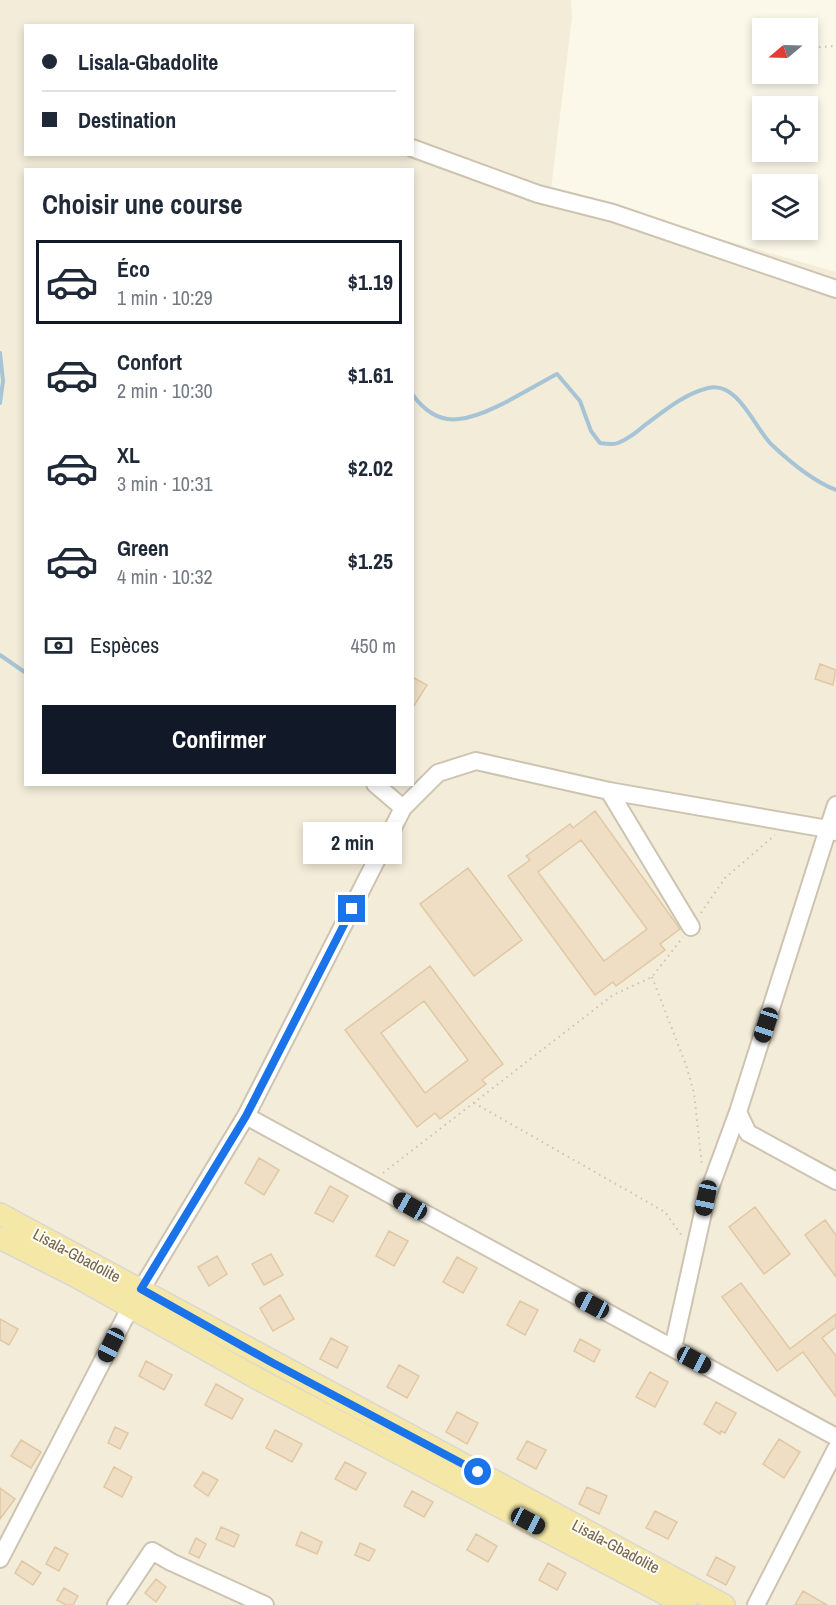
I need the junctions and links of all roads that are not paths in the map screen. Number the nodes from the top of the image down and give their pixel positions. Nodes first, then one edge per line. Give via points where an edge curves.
1 (414, 149) edge
2 (836, 289) edge
3 (377, 786) edge
4 (609, 791) junction
5 (836, 805) edge
6 (403, 808) junction
7 (832, 831) edge
8 (691, 927) road end
9 (738, 1112) junction
10 (246, 1116) junction
11 (836, 1181) edge
12 (0, 1214) edge
13 (0, 1238) edge
14 (141, 1289) junction
15 (130, 1308) junction
16 (673, 1348) junction
17 (836, 1437) edge
18 (836, 1449) edge
19 (0, 1559) edge
20 (677, 1597) edge
21 (116, 1605) edge
22 (265, 1605) edge
23 (724, 1605) edge
24 (756, 1605) edge

1 - 2 street via 538,194 613,213
3 - 6 street
4 - 6 street via 476,761 438,773
4 - 7 street
4 - 8 street
5 - 7 street
6 - 10 street
7 - 9 street
9 - 11 street via 748,1133
9 - 16 street via 706,1198
10 - 14 street
10 - 16 street
12 - 14 main road, Lisala-Gbadolite
13 - 15 main road, Lisala-Gbadolite
14 - 15 street
14 - 20 main road, Lisala-Gbadolite
15 - 19 street
15 - 20 main road, Lisala-Gbadolite
16 - 17 street
18 - 24 street
20 - 23 main road, Lisala-Gbadolite
21 - 22 street via 152,1551

